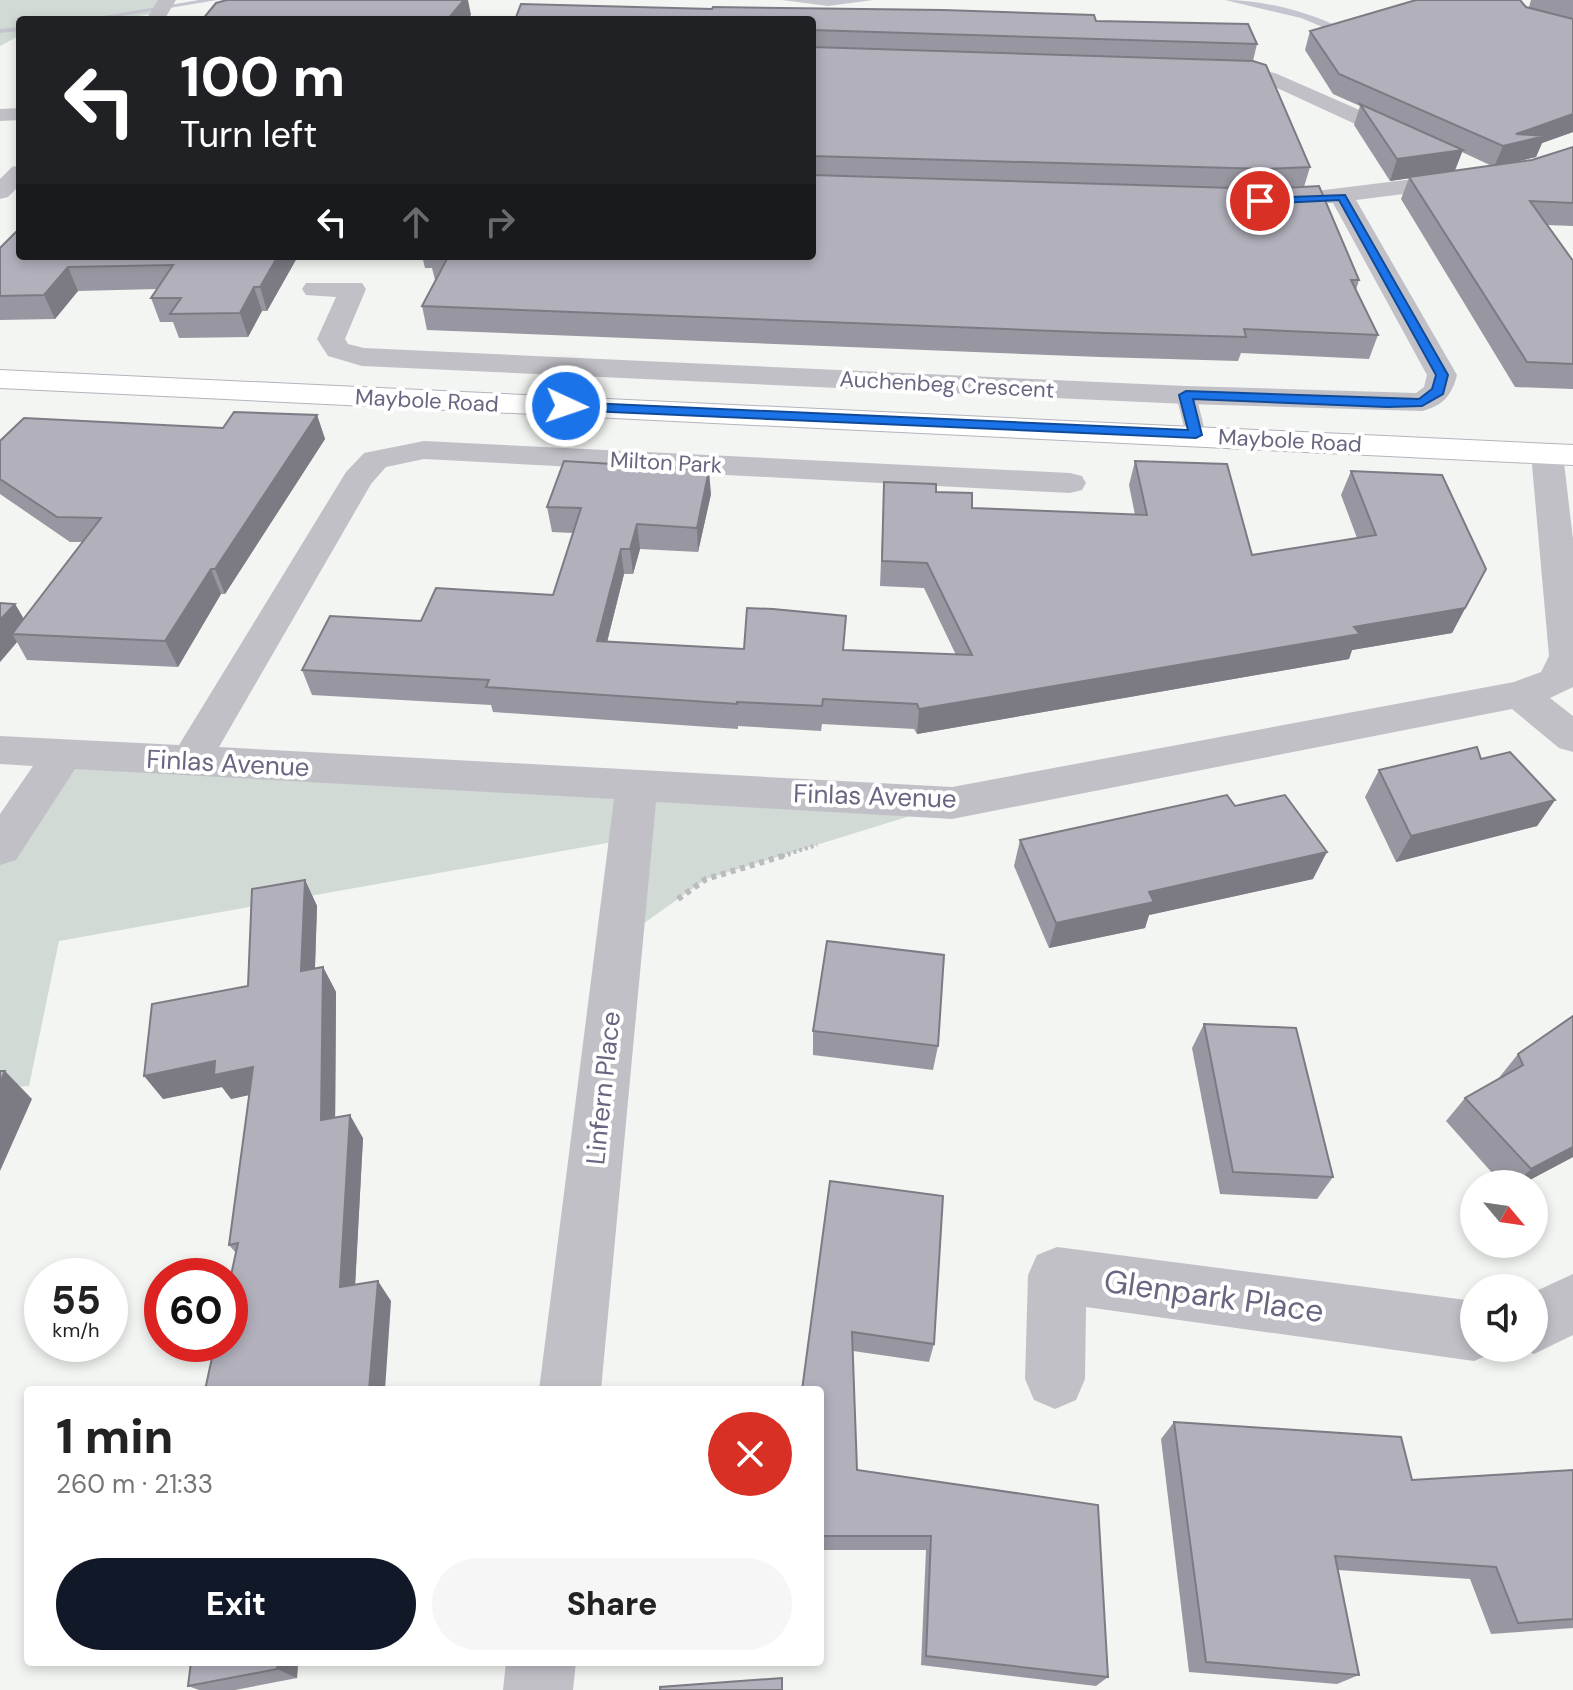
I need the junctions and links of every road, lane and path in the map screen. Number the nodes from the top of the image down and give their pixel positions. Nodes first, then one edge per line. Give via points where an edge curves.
1 (1197, 69) edge
2 (1573, 155) edge
3 (16, 176) edge
4 (1491, 177) junction
5 (0, 192) edge
6 (1342, 197) junction
7 (1287, 199) edge
8 (315, 289) dead end
9 (0, 379) edge
10 (1186, 395) junction
11 (1196, 435) junction
12 (1560, 454) edge
13 (1070, 483) dead end
14 (1520, 694) junction
15 (1573, 738) edge
16 (0, 750) edge
17 (63, 754) junction
18 (191, 760) junction
19 (637, 785) junction
20 (821, 843) dead end
21 (0, 848) edge
22 (619, 941) junction
23 (1573, 1303) edge
24 (1548, 1316) edge
25 (1460, 1329) edge
26 (1055, 1379) dead end
27 (570, 1386) edge
28 (541, 1666) edge
29 (538, 1690) edge

1 - 4 street via 1268,77
2 - 4 street
3 - 5 street
4 - 6 street
6 - 7 street
6 - 10 street, Auchenbeg Crescent via 1442,375 1438,391 1422,402 1387,403
8 - 10 street, Auchenbeg Crescent via 353,289 331,339 338,350 362,357
9 - 11 main road, Maybole Road
10 - 11 lane
11 - 12 main road, Maybole Road
12 - 14 street, Finlas Avenue via 1568,656 1557,681
13 - 18 street, Milton Park via 424,450 375,460 357,479
14 - 15 street
14 - 19 street, Finlas Avenue via 952,803
16 - 17 street, Finlas Avenue
17 - 18 street, Finlas Avenue
17 - 21 street
18 - 19 street, Finlas Avenue
19 - 22 street, Linfern Place
20 - 22 path via 706,879
22 - 27 street, Linfern Place
23 - 24 street
25 - 26 street, Glenpark Place via 1057,1275
28 - 29 street

